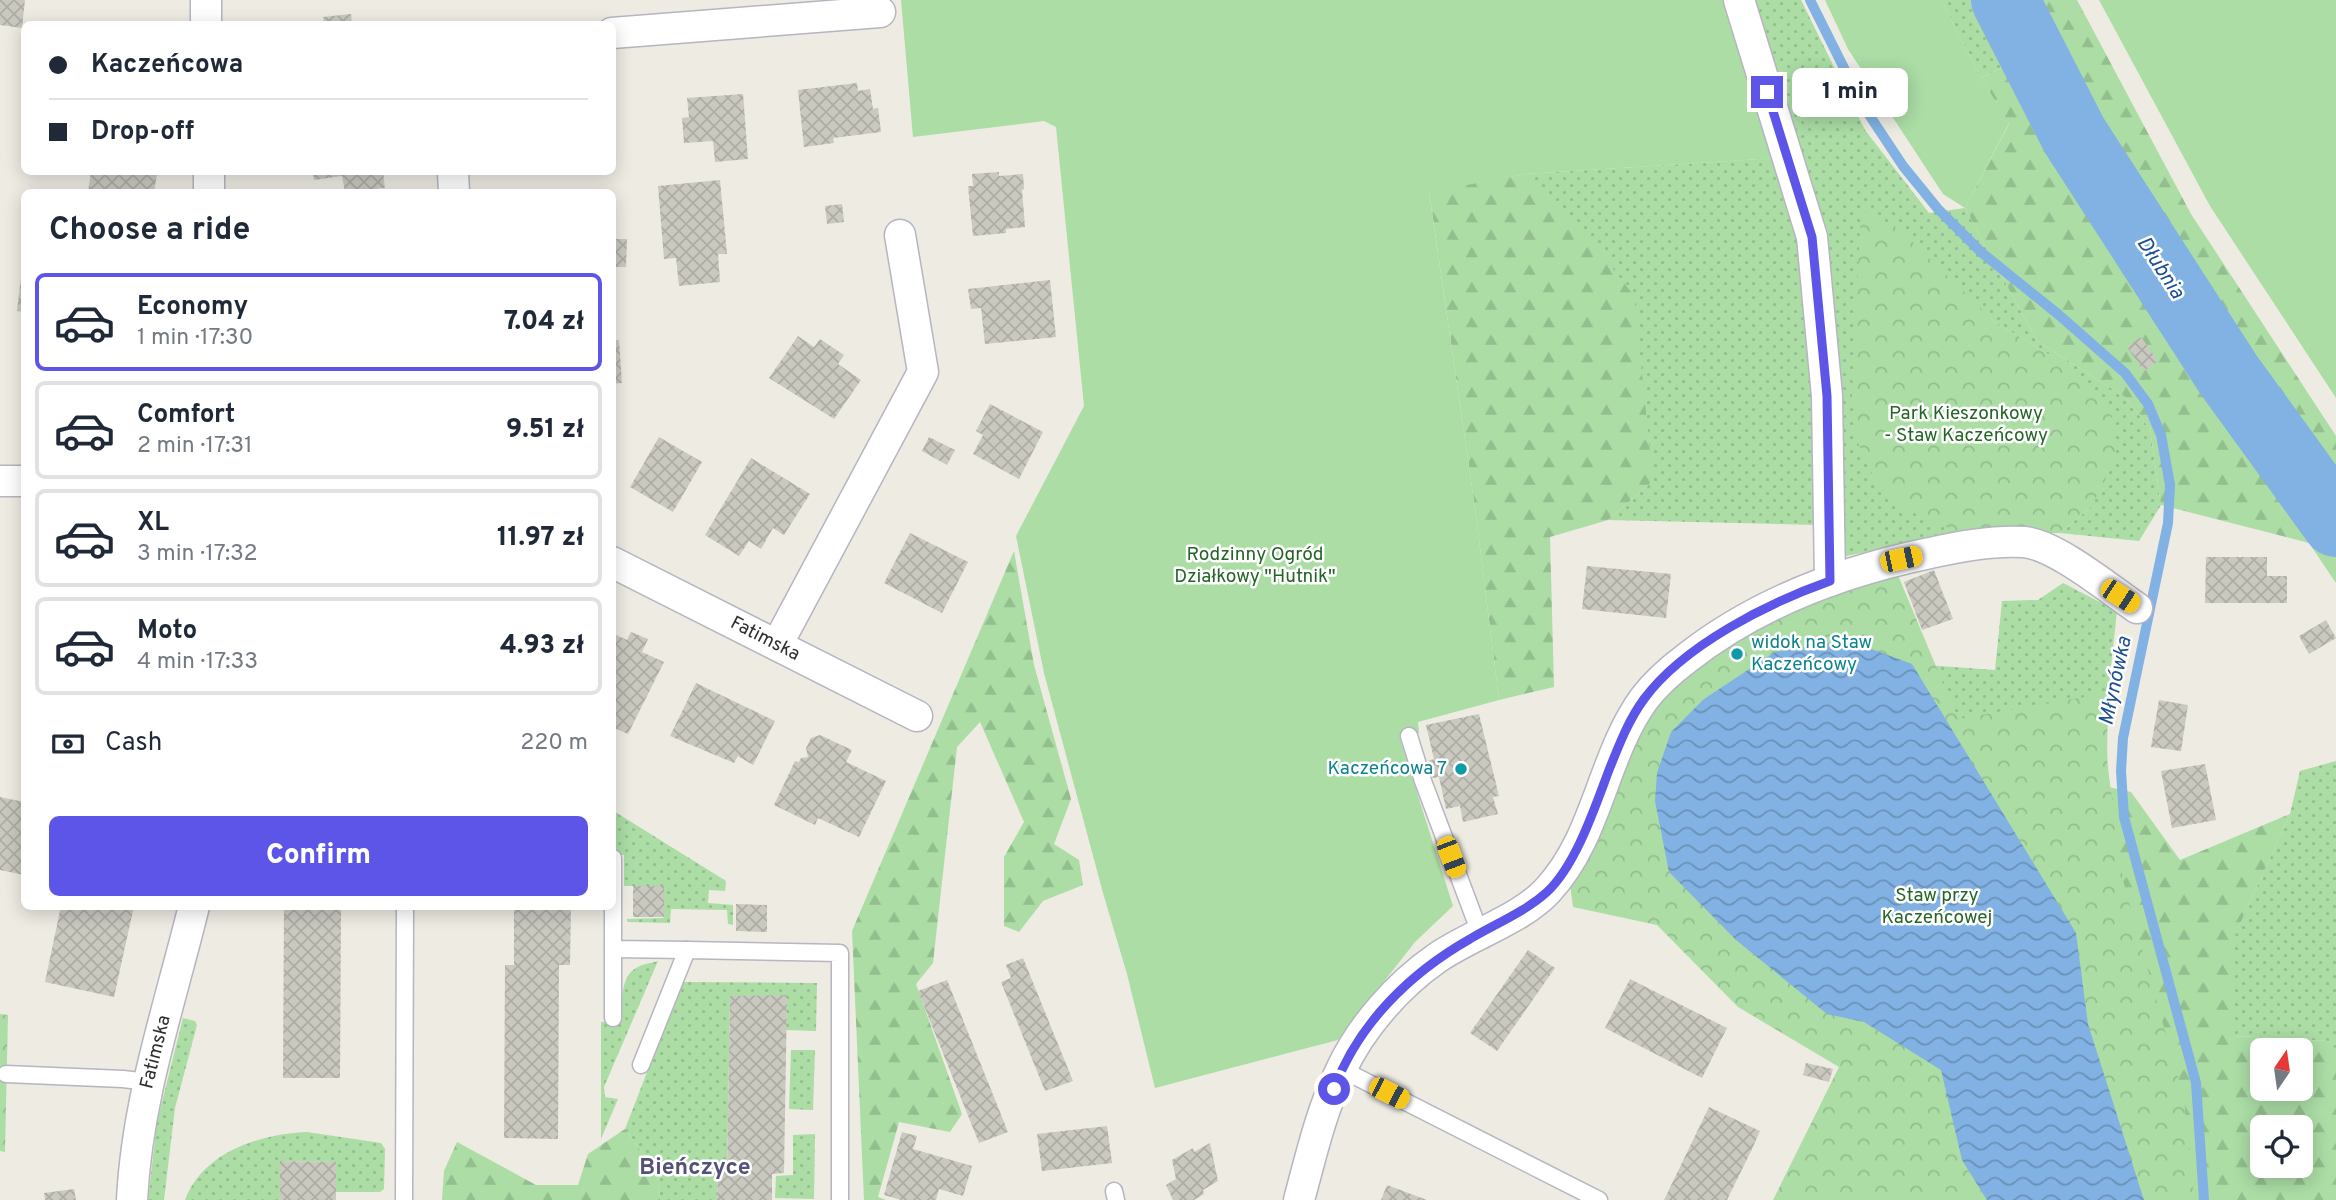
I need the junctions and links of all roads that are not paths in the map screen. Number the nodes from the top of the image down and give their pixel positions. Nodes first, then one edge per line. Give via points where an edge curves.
1 (206, 0) edge
2 (1739, 0) edge
3 (880, 12) dead end
4 (206, 21) edge
5 (616, 33) edge
6 (900, 235) dead end
7 (0, 481) edge
8 (21, 481) edge
9 (616, 564) edge
10 (1830, 581) junction
11 (2137, 607) dead end
12 (777, 645) junction
13 (917, 716) dead end
14 (1409, 736) dead end
15 (193, 910) edge
16 (405, 910) edge
17 (613, 910) edge
18 (1480, 933) junction
19 (613, 949) junction
20 (687, 950) junction
21 (613, 1018) dead end
22 (641, 1065) dead end
23 (1341, 1069) junction
24 (6, 1074) dead end
25 (148, 1082) junction
26 (132, 1200) edge
27 (404, 1200) edge
28 (840, 1200) edge
29 (1299, 1200) edge
30 (1599, 1200) edge

1 - 4 street
2 - 10 street via 1812,237 1827,396
3 - 5 street
6 - 12 street via 923,372
7 - 8 street
9 - 12 street, Fatimska
10 - 11 street via 1881,563 1959,547 2025,542 2057,553
10 - 18 street via 1744,618 1655,686 1622,736 1590,821 1565,868 1547,892
12 - 13 street, Fatimska
14 - 18 lane
15 - 25 street, Fatimska
16 - 27 lane
17 - 19 lane
18 - 23 street via 1437,958 1401,988 1363,1032
19 - 20 lane
19 - 21 lane
20 - 22 lane
20 - 28 lane via 840,953
23 - 29 street
23 - 30 lane
24 - 25 lane
25 - 26 street, Fatimska

